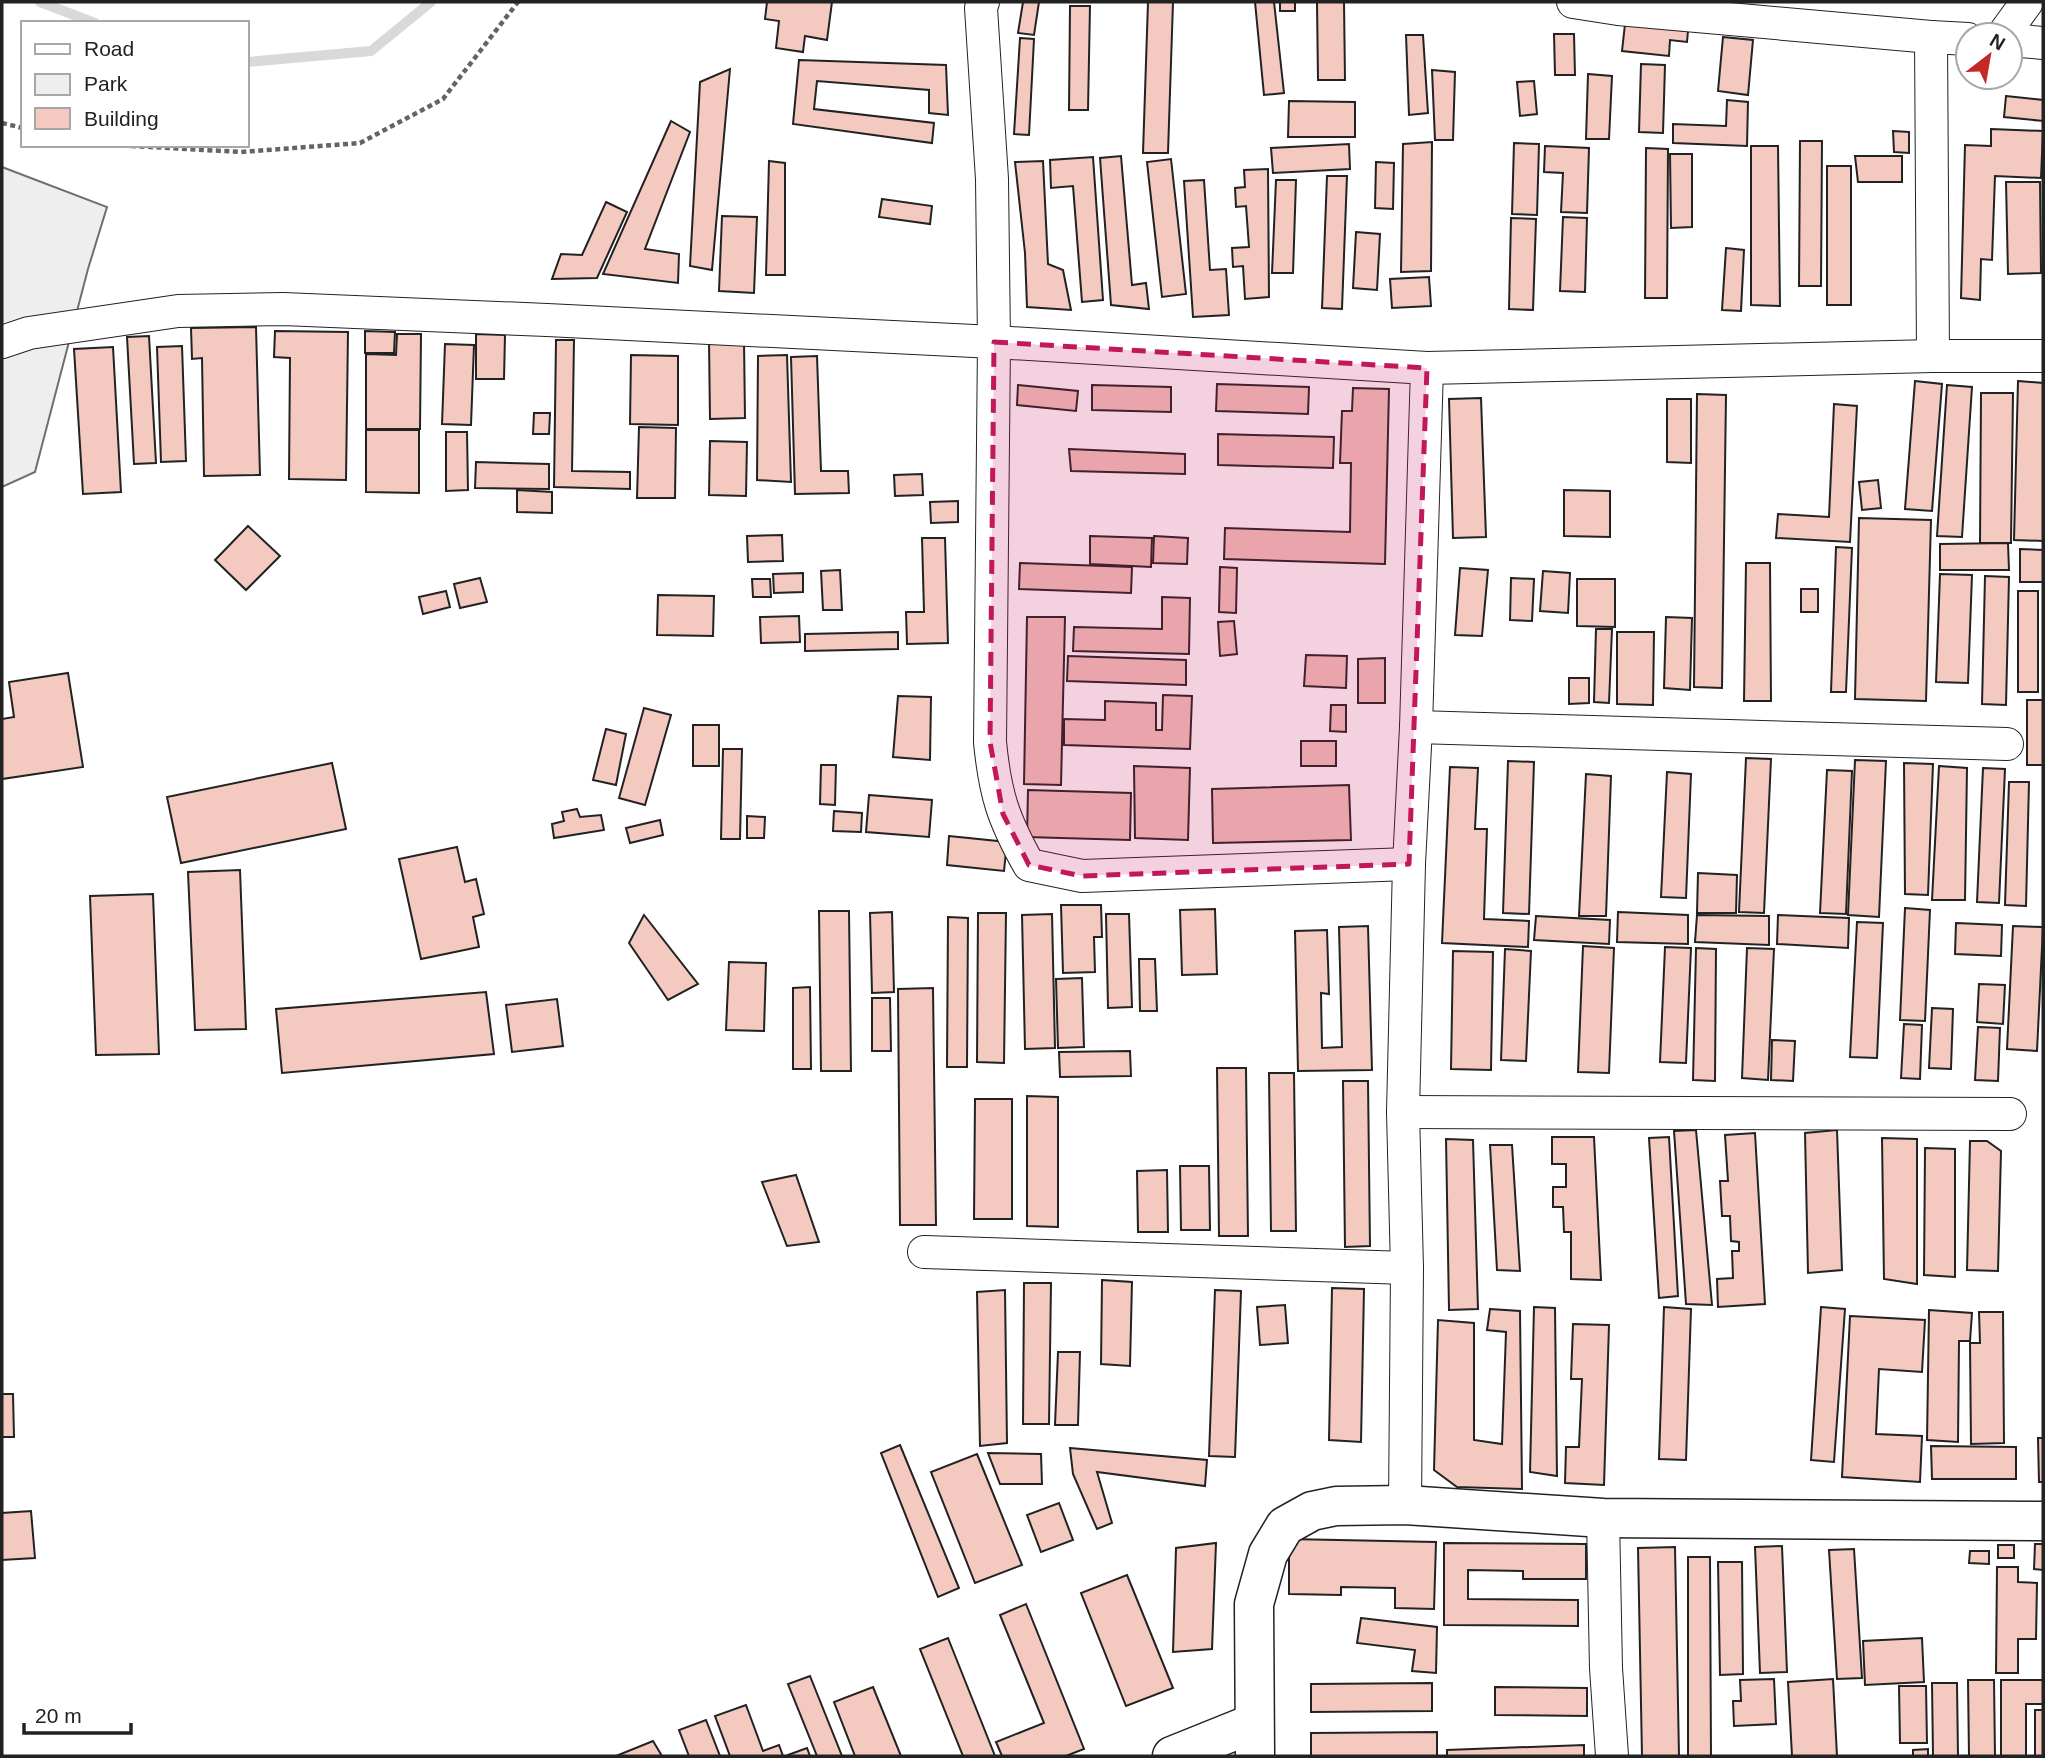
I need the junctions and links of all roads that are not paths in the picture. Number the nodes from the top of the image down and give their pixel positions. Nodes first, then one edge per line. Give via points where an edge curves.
1 (983, 2) edge
2 (1573, 2) edge
3 (2027, 2) edge
4 (2014, 21) edge
5 (1931, 37) junction
6 (1954, 38) edge
7 (2024, 41) edge
8 (2043, 43) edge
9 (2, 342) edge
10 (994, 342) junction
11 (1933, 356) junction
12 (2043, 356) edge
13 (1427, 368) junction
14 (1416, 727) junction
15 (2007, 744) dead end
16 (1409, 864) junction
17 (1404, 1112) junction
18 (2010, 1114) dead end
19 (924, 1252) dead end
20 (1407, 1268) junction
21 (1405, 1505) junction
22 (1603, 1518) junction
23 (2043, 1521) edge
24 (1254, 1740) edge
25 (1172, 1756) edge
26 (1612, 1756) edge

1 - 10 street
2 - 5 street
3 - 4 street
5 - 6 street
5 - 11 street
7 - 8 street
9 - 10 street via 29,333 178,311 283,309
10 - 13 street
10 - 16 street via 990,742 1003,814 1029,865 1082,876
11 - 12 street
11 - 13 street
13 - 14 street
14 - 15 street
14 - 16 street
16 - 17 street
17 - 18 street
17 - 20 street
19 - 20 street
20 - 21 street
21 - 22 main road
21 - 24 main road via 1336,1506 1312,1511 1285,1526 1268,1554 1254,1604
22 - 23 main road
22 - 26 street
24 - 25 main road

